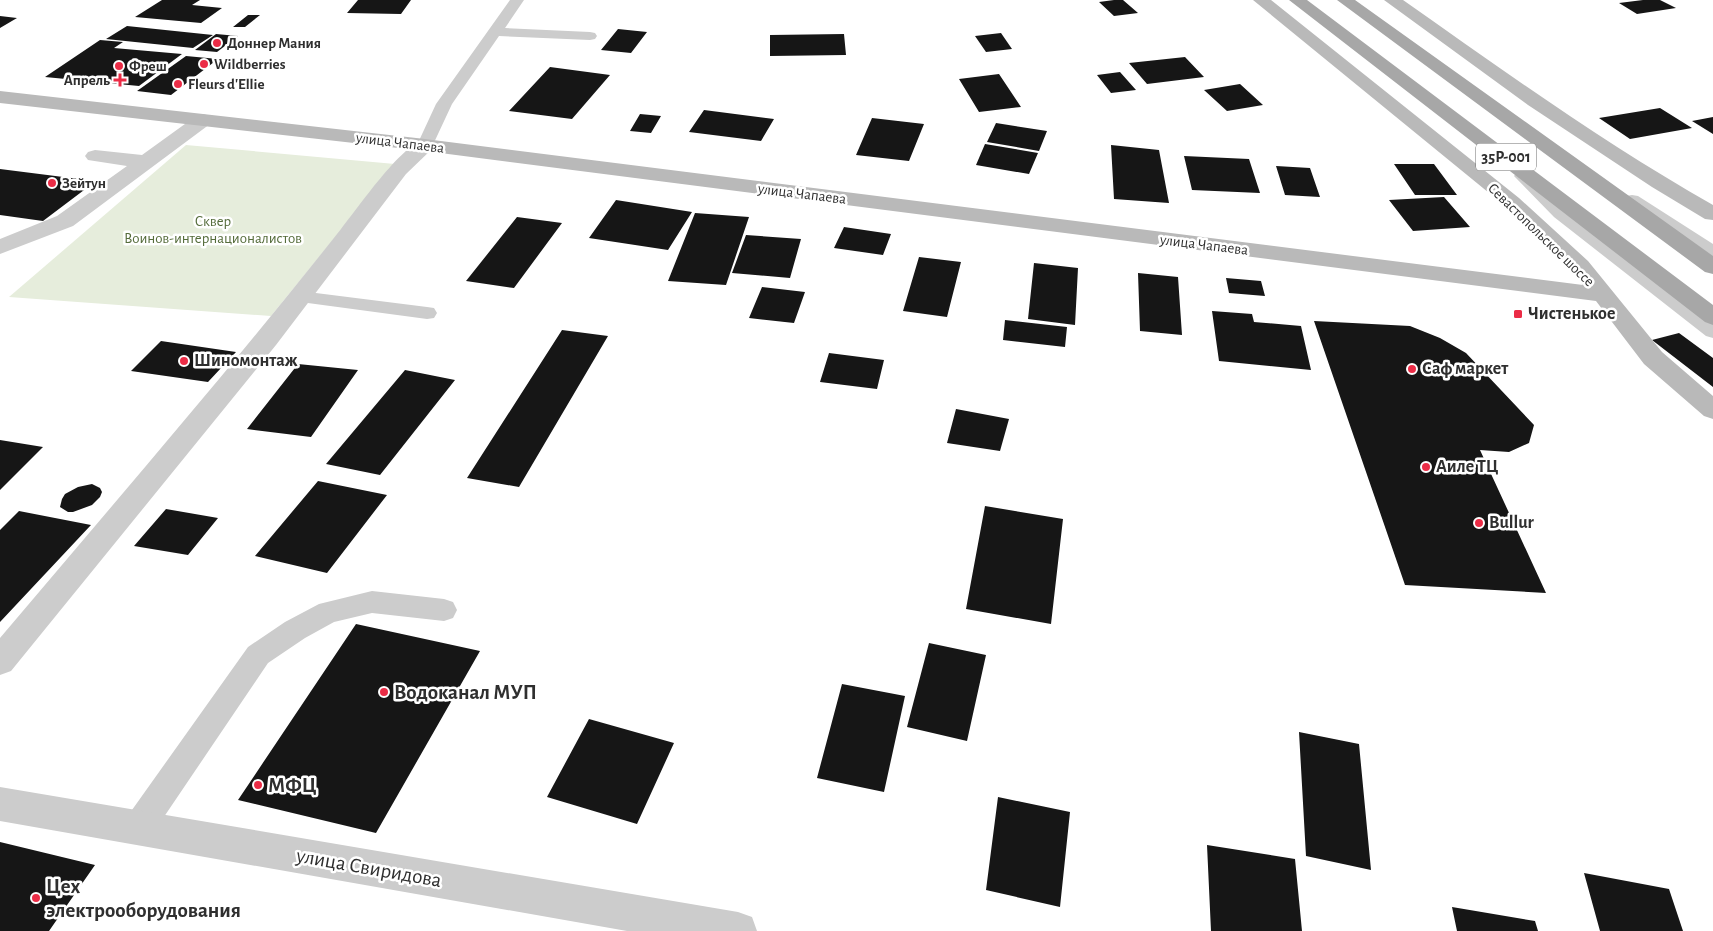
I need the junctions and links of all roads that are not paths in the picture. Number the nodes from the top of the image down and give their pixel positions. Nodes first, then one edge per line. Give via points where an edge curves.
1 (517, 0) edge
2 (1260, 0) edge
3 (1297, 0) edge
4 (1345, 0) edge
5 (1392, 0) edge
6 (496, 32) junction
7 (590, 36) dead end
8 (0, 97) edge
9 (203, 120) junction
10 (1539, 140) junction
11 (425, 146) junction
12 (1498, 152) junction
13 (95, 156) dead end
14 (146, 162) junction
15 (1710, 206) edge
16 (0, 247) edge
17 (1713, 252) edge
18 (1713, 267) edge
19 (1600, 290) junction
20 (1573, 292) junction
21 (300, 297) junction
22 (427, 314) dead end
23 (1618, 314) junction
24 (1713, 317) edge
25 (1713, 331) edge
26 (1713, 410) edge
27 (444, 610) dead end
28 (0, 661) edge
29 (0, 804) edge
30 (138, 828) junction
31 (738, 931) edge

1 - 6 lane
2 - 19 main road, Севастопольское шоссе via 1512,202 1580,266
3 - 12 main road, 35Р-001
4 - 10 main road, 35Р-001
5 - 15 main road via 1527,96 1659,183
6 - 7 lane
6 - 11 lane via 444,104
8 - 9 main road, улица Чапаева
9 - 11 main road, улица Чапаева
9 - 14 street
10 - 17 lane
10 - 18 main road, 35Р-001
11 - 20 main road, улица Чапаева
11 - 21 street via 399,170
12 - 24 main road, 35Р-001
12 - 25 lane via 1560,213
13 - 14 street
14 - 16 street via 65,221
19 - 20 main road
19 - 23 main road, Севастопольское шоссе
20 - 23 main road via 1605,303
21 - 22 lane
21 - 28 street
23 - 26 main road, Севастопольское шоссе via 1653,358
27 - 30 lane via 372,602 328,612 258,654
29 - 30 street, улица Свиридова
30 - 31 street, улица Свиридова

